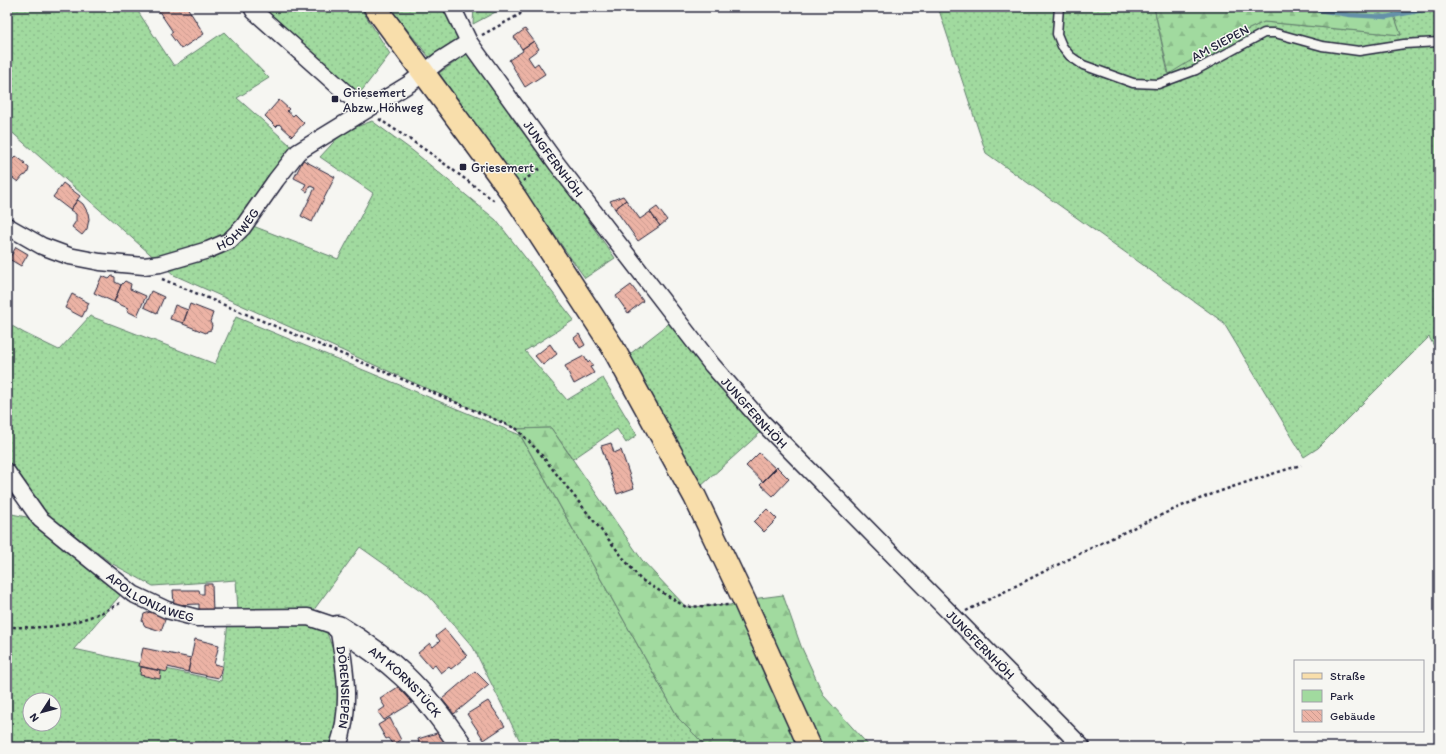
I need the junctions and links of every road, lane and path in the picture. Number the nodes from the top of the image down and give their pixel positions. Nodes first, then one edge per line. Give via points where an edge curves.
1 (252, 7) edge
2 (375, 7) edge
3 (452, 7) edge
4 (527, 7) edge
5 (1059, 7) edge
6 (469, 42) junction
7 (1439, 42) edge
8 (424, 73) junction
9 (365, 110) junction
10 (500, 206) dead end
11 (7, 226) edge
12 (144, 266) junction
13 (1301, 465) dead end
14 (7, 472) edge
15 (133, 594) junction
16 (727, 599) dead end
17 (953, 617) junction
18 (7, 627) edge
19 (338, 627) junction
20 (338, 747) edge
21 (462, 747) edge
22 (810, 747) edge
23 (1082, 747) edge

1 - 9 street
2 - 8 main road
3 - 6 street, JUNGFERNHÖH
4 - 6 path via 519,15
5 - 7 lane, AM SIEPEN via 1057,34 1070,56 1083,65 1133,83 1158,84 1196,70 1264,33 1275,33 1322,46 1359,51
6 - 8 street, HÖHWEG
6 - 17 street, JUNGFERNHÖH via 558,164 712,365 763,423
8 - 9 street, HÖHWEG
8 - 22 main road via 515,197 612,346 695,497
9 - 10 path via 430,153
9 - 12 street, HÖHWEG via 298,152 243,227 229,241 208,250
11 - 12 street, HÖHWEG via 42,246 69,256
12 - 16 path via 163,280 517,429 539,452 640,579 686,607 730,605
13 - 17 path via 1178,508
14 - 15 street, APOLLONIAWEG via 40,519
15 - 18 path via 117,605 66,624
15 - 19 street, APOLLONIAWEG via 167,610 197,618 308,617
17 - 23 street, JUNGFERNHÖH
19 - 20 street, DÖRENSIEPEN via 345,667 346,705
19 - 21 street, AM KORNSTÜCK via 376,652 404,676 443,720

